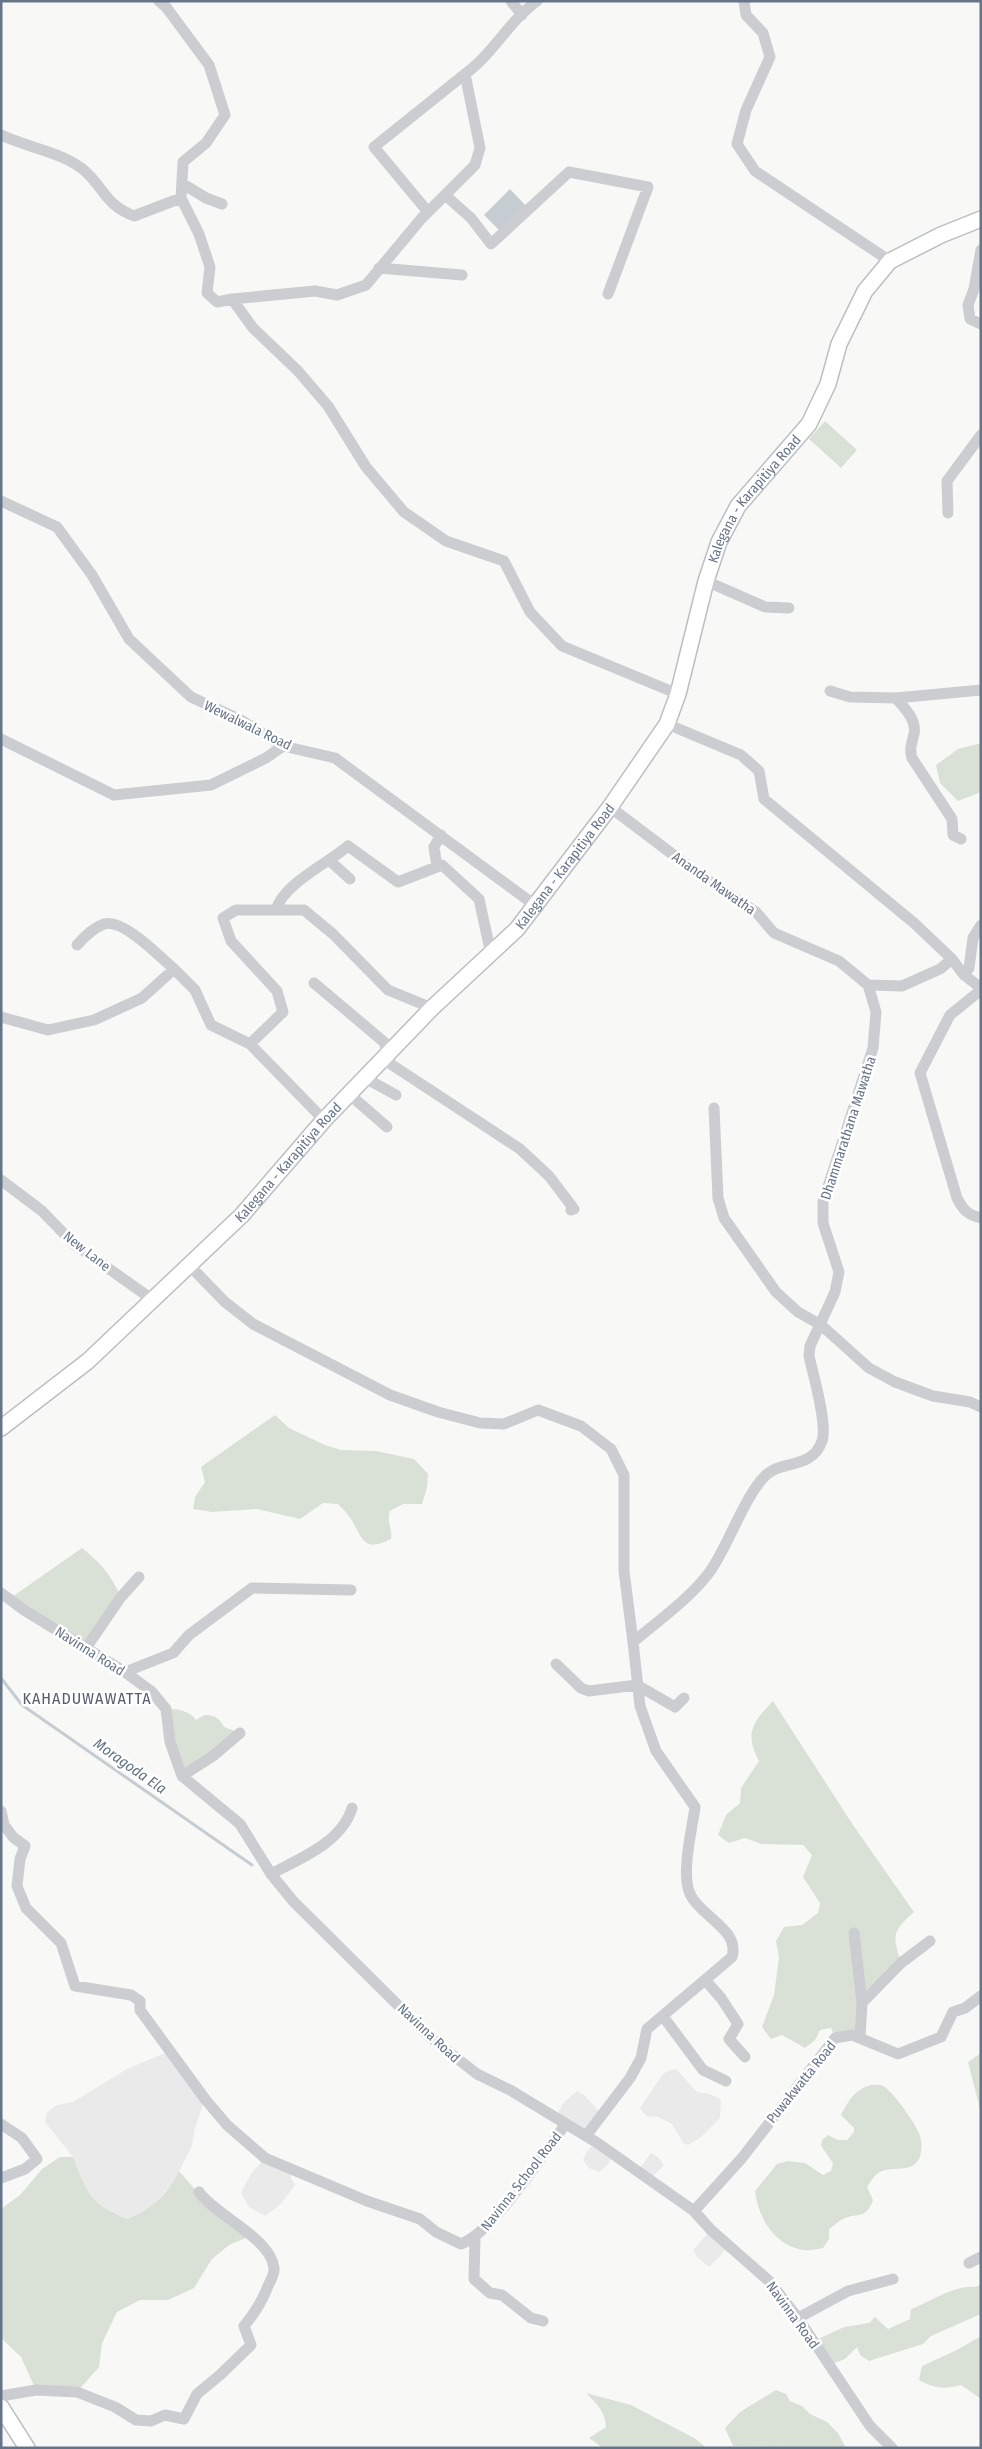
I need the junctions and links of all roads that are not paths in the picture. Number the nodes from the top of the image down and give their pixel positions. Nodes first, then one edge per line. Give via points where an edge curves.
1 (159, 1) edge
2 (511, 1) edge
3 (537, 1) edge
4 (744, 1) edge
5 (522, 15) junction
6 (465, 74) junction
7 (1, 135) edge
8 (184, 184) junction
9 (445, 195) junction
10 (181, 198) junction
11 (222, 204) dead end
12 (428, 212) junction
13 (981, 219) edge
14 (981, 250) edge
15 (890, 261) junction
16 (379, 268) junction
17 (462, 275) dead end
18 (608, 294) dead end
19 (232, 299) junction
20 (981, 324) edge
21 (981, 435) edge
22 (1, 501) edge
23 (948, 514) dead end
24 (706, 581) junction
25 (789, 608) dead end
26 (981, 690) edge
27 (830, 691) dead end
28 (678, 694) junction
29 (896, 698) junction
30 (667, 724) junction
31 (1, 740) edge
32 (283, 746) junction
33 (610, 806) junction
34 (442, 835) junction
35 (961, 840) dead end
36 (330, 861) junction
37 (437, 868) junction
38 (350, 879) dead end
39 (536, 906) junction
40 (276, 910) junction
41 (981, 925) edge
42 (77, 945) dead end
43 (491, 954) junction
44 (952, 959) junction
45 (174, 969) junction
46 (964, 975) junction
47 (314, 983) dead end
48 (868, 985) junction
49 (981, 989) edge
50 (432, 1008) junction
51 (1, 1017) edge
52 (250, 1044) junction
53 (385, 1056) junction
54 (364, 1078) junction
55 (349, 1094) junction
56 (396, 1095) dead end
57 (714, 1108) dead end
58 (324, 1120) junction
59 (387, 1127) dead end
60 (1, 1180) edge
61 (571, 1210) dead end
62 (981, 1218) edge
63 (189, 1265) junction
64 (153, 1300) junction
65 (821, 1325) junction
66 (981, 1407) edge
67 (1, 1428) edge
68 (139, 1577) dead end
69 (350, 1590) dead end
70 (1, 1593) edge
71 (633, 1642) junction
72 (86, 1648) junction
73 (556, 1664) dead end
74 (125, 1672) junction
75 (637, 1685) junction
76 (684, 1698) dead end
77 (240, 1733) dead end
78 (182, 1776) junction
79 (352, 1808) dead end
80 (1, 1811) edge
81 (271, 1874) junction
82 (854, 1933) dead end
83 (930, 1942) dead end
84 (706, 1981) junction
85 (981, 1996) edge
86 (862, 2003) junction
87 (661, 2018) junction
88 (860, 2038) junction
89 (745, 2058) dead end
90 (726, 2081) dead end
91 (564, 2123) junction
92 (1, 2124) edge
93 (586, 2136) junction
94 (1, 2178) edge
95 (199, 2192) dead end
96 (694, 2211) junction
97 (475, 2237) junction
98 (981, 2257) edge
99 (969, 2263) dead end
100 (893, 2279) dead end
101 (798, 2318) junction
102 (544, 2321) dead end
103 (1, 2396) edge
104 (1, 2407) edge
105 (27, 2448) edge
106 (892, 2448) edge

1 - 8 street via 209,65 225,115 206,143 183,162
2 - 5 street
3 - 5 street
4 - 15 street via 746,15 763,33 770,57 746,110 737,144 755,171
5 - 6 street via 498,44
6 - 9 street via 480,148 475,164
6 - 12 street via 374,147
7 - 10 street via 65,159 86,172 110,202 134,216
8 - 10 street
8 - 11 street
9 - 12 street
9 - 18 street via 472,218 491,244 569,172 648,187
10 - 19 street via 199,234 210,267 207,293 217,302
12 - 16 street
13 - 15 main road, Kalegana - Karapitiya Road
14 - 20 street via 968,305 970,319
15 - 24 main road, Kalegana - Karapitiya Road via 865,291 839,344 828,384 809,424 738,506 719,542
16 - 17 street
16 - 19 street via 366,285 337,295 315,291
19 - 28 street via 253,328 298,371 328,406 366,467 404,512 446,541 504,561 530,612 562,646
21 - 23 street via 947,481
22 - 32 street, Wewalwala Road via 57,527 92,575 129,638 191,697 239,719
24 - 25 street via 765,607
24 - 28 main road, Kalegana - Karapitiya Road
26 - 29 street
27 - 29 street via 850,696
28 - 30 main road, Kalegana - Karapitiya Road
29 - 35 street via 912,716 915,731 909,749 912,758 952,819 953,835
30 - 33 main road, Kalegana - Karapitiya Road
30 - 44 street via 741,755 759,771 764,799 914,922
31 - 32 street via 114,795 211,785
32 - 34 street, Wewalwala Road via 335,758
33 - 39 main road, Kalegana - Karapitiya Road
33 - 48 street, Ananda Mawatha via 700,875 756,912 774,933 839,961
34 - 37 street via 434,847
34 - 39 street, Wewalwala Road
36 - 37 street via 348,846 398,882
36 - 38 street
36 - 40 street via 297,882 278,901
37 - 43 street via 442,865 479,899
39 - 43 main road, Kalegana - Karapitiya Road
40 - 50 street via 304,910 388,990
40 - 52 street via 236,910 223,918 231,941 277,991 283,1012
41 - 46 street via 973,938 969,968
42 - 45 street via 88,932 106,923 122,926
43 - 50 main road, Kalegana - Karapitiya Road
44 - 46 street
44 - 48 street via 940,969 902,986
45 - 51 street via 142,998 94,1020 48,1030
45 - 52 street via 195,990 211,1025
46 - 49 street
47 - 53 street via 384,1042
48 - 65 street, Dhammarathana Mawatha via 876,1012 873,1048 823,1202 823,1223 839,1272 835,1292
49 - 62 street via 950,1015 920,1073 957,1198 970,1216
50 - 53 main road, Kalegana - Karapitiya Road
52 - 58 street
53 - 54 main road, Kalegana - Karapitiya Road
53 - 61 street via 520,1149 549,1176 574,1208
54 - 55 main road, Kalegana - Karapitiya Road
54 - 56 street
55 - 58 main road, Kalegana - Karapitiya Road
55 - 59 street
57 - 65 street via 718,1198 724,1218 776,1292 798,1312
58 - 63 main road, Kalegana - Karapitiya Road via 242,1215
60 - 64 street, New Lane via 42,1211 74,1244
63 - 64 main road, Kalegana - Karapitiya Road
63 - 71 street via 225,1302 253,1324 390,1395 480,1423 504,1424 538,1410 581,1426 611,1449 624,1475 624,1571
64 - 67 main road, Kalegana - Karapitiya Road via 88,1361
65 - 66 street via 869,1368 895,1382 933,1396
65 - 71 street, Dhammarathana Mawatha via 810,1346 809,1356 823,1419 822,1441 810,1459 767,1473 710,1571 678,1604
68 - 72 street
69 - 74 street via 252,1588 189,1635 173,1653
70 - 72 street, Navinna Road
71 - 75 street
72 - 74 street, Navinna Road
73 - 75 street via 581,1688 589,1691
74 - 78 street, Navinna Road via 152,1692 166,1709 170,1742
75 - 76 street via 676,1707
75 - 84 street via 640,1706 656,1751 695,1808 687,1872 691,1897 732,1939 735,1949 732,1957
77 - 78 street
78 - 81 street, Navinna Road via 240,1824
79 - 81 street via 344,1828 324,1844
80 - 97 street, Navinna School Road via 4,1825 25,1846 17,1886 26,1908 61,1943 75,1986 131,1995 140,2001 140,2010 168,2052 227,2125 270,2161 420,2219 436,2232 461,2244
81 - 91 street, Navinna Road via 293,1901 453,2057
82 - 86 street
83 - 86 street via 901,1963
84 - 87 street
84 - 89 street via 738,2024 729,2039
85 - 88 street, Puwakwatta Road via 953,2012 941,2037 898,2054
86 - 88 street
87 - 90 street via 703,2070
87 - 93 street via 647,2029 641,2058 630,2078
88 - 96 street, Puwakwatta Road via 852,2035 835,2038 742,2158
91 - 93 street, Navinna Road
91 - 97 street, Navinna School Road via 528,2176
92 - 94 street via 22,2138 37,2159
93 - 96 street, Navinna Road
95 - 103 street via 207,2203 251,2236 272,2258 274,2271 260,2307 244,2326 250,2344 197,2394 184,2419 165,2415 151,2421 136,2420 115,2407 77,2392 36,2390
96 - 101 street, Navinna Road via 769,2281
97 - 102 street via 474,2279 490,2293 502,2295 531,2318
98 - 99 street
100 - 101 street via 848,2291
101 - 106 street, Navinna Road via 870,2426
104 - 105 main road

